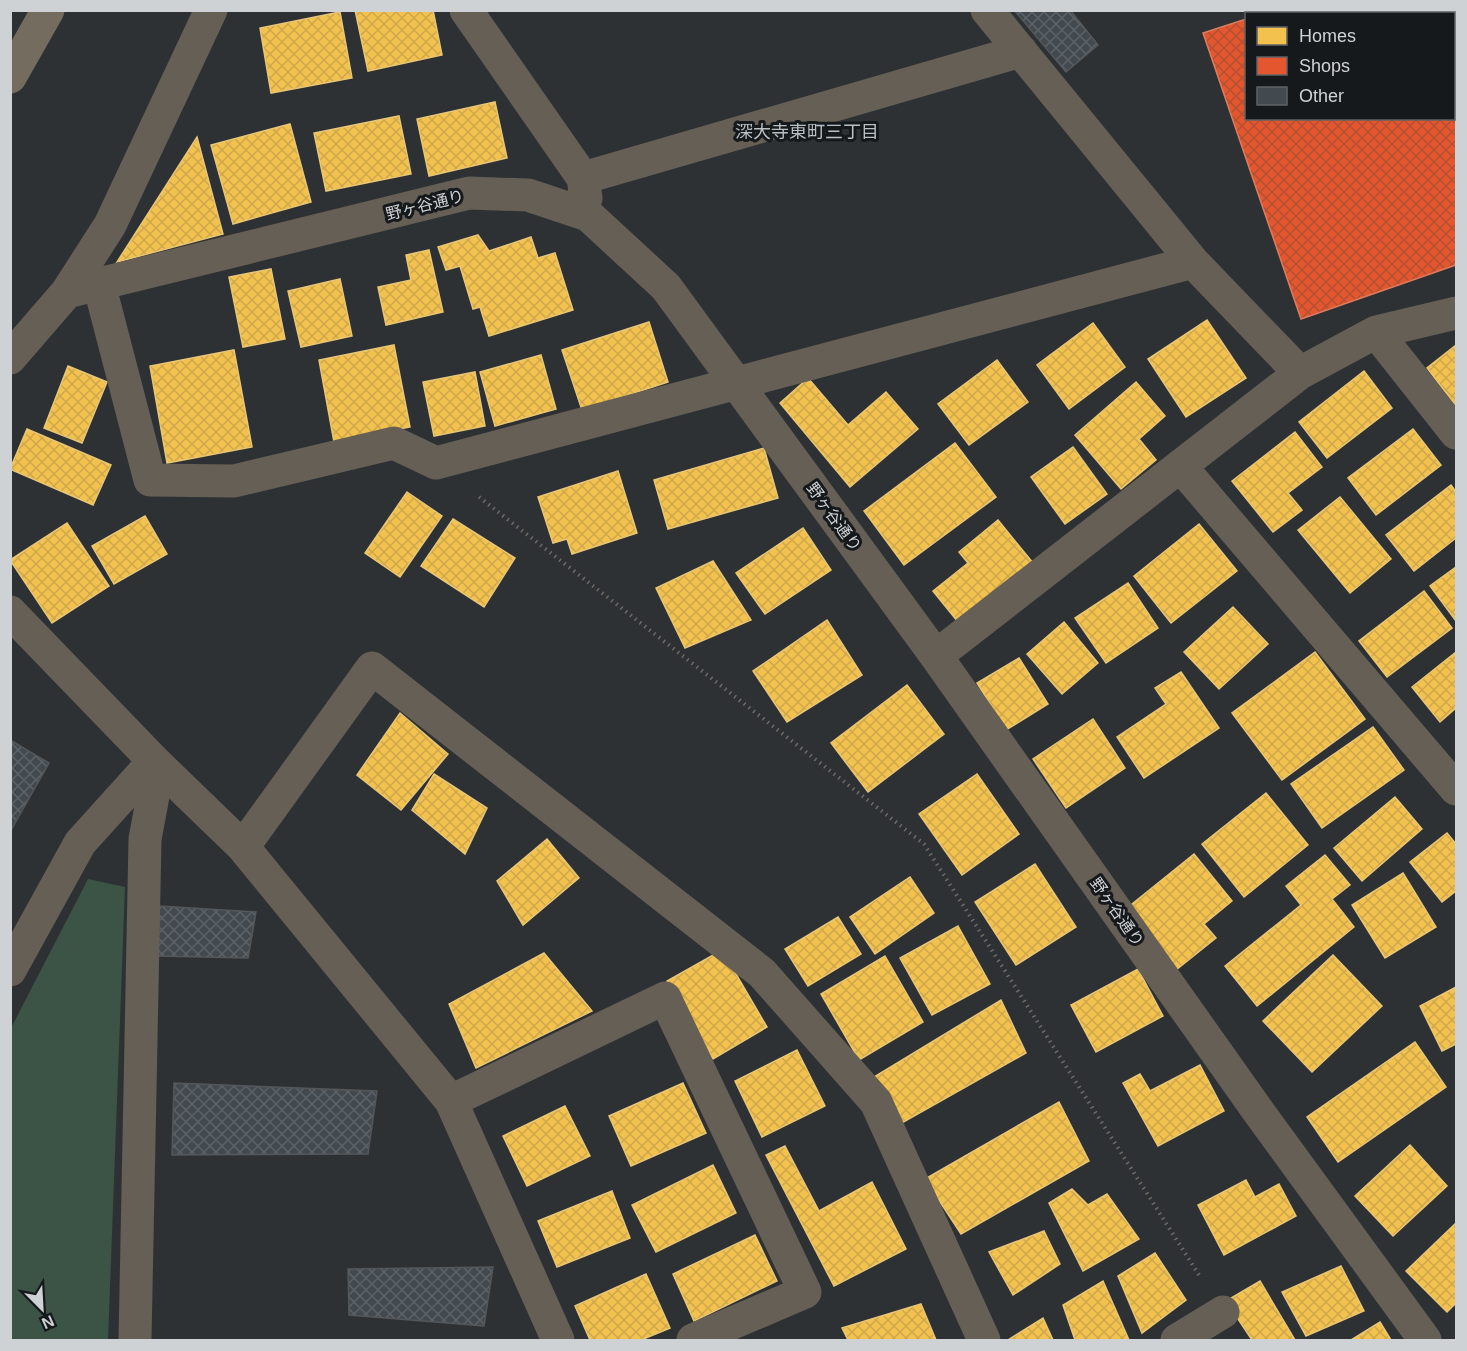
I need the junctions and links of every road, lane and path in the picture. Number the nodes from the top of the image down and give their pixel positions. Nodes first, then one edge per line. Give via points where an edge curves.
1 (48, 10) edge
2 (212, 10) edge
3 (466, 10) edge
4 (987, 10) edge
5 (1021, 51) junction
6 (10, 77) edge
7 (583, 178) junction
8 (588, 215) junction
9 (1193, 262) junction
10 (99, 284) junction
11 (67, 292) junction
12 (1456, 313) edge
13 (1376, 332) junction
14 (10, 358) edge
15 (1300, 373) junction
16 (736, 383) junction
17 (1456, 433) edge
18 (436, 463) junction
19 (1182, 468) junction
20 (10, 612) edge
21 (936, 656) junction
22 (154, 761) junction
23 (1456, 789) edge
24 (243, 847) junction
25 (10, 970) edge
26 (451, 1101) junction
27 (1223, 1312) joint
28 (135, 1341) edge
29 (558, 1341) edge
30 (693, 1341) edge
31 (984, 1341) edge
32 (1177, 1341) edge
33 (1425, 1341) edge

1 - 6 highway
2 - 11 street via 110,225
3 - 7 street
4 - 5 street
5 - 7 street
5 - 9 street
7 - 8 street
8 - 10 street, 野ヶ谷通り via 528,195 469,193
8 - 16 street, 野ヶ谷通り via 666,287
9 - 15 street
9 - 16 street
10 - 11 street, 野ヶ谷通り
10 - 18 street via 150,480 234,481 394,443
11 - 14 street
12 - 13 street
13 - 15 street
13 - 17 street
15 - 19 street
16 - 18 street
16 - 21 street, 野ヶ谷通り
18 - 27 path via 924,844
19 - 21 street
19 - 23 street
20 - 22 street
21 - 33 street, 野ヶ谷通り
22 - 24 street
22 - 25 street via 80,843
22 - 28 street via 153,796 145,839
24 - 26 street
24 - 31 street via 372,668 762,973 876,1102
26 - 29 street
26 - 30 street via 665,998 804,1292
27 - 32 street

